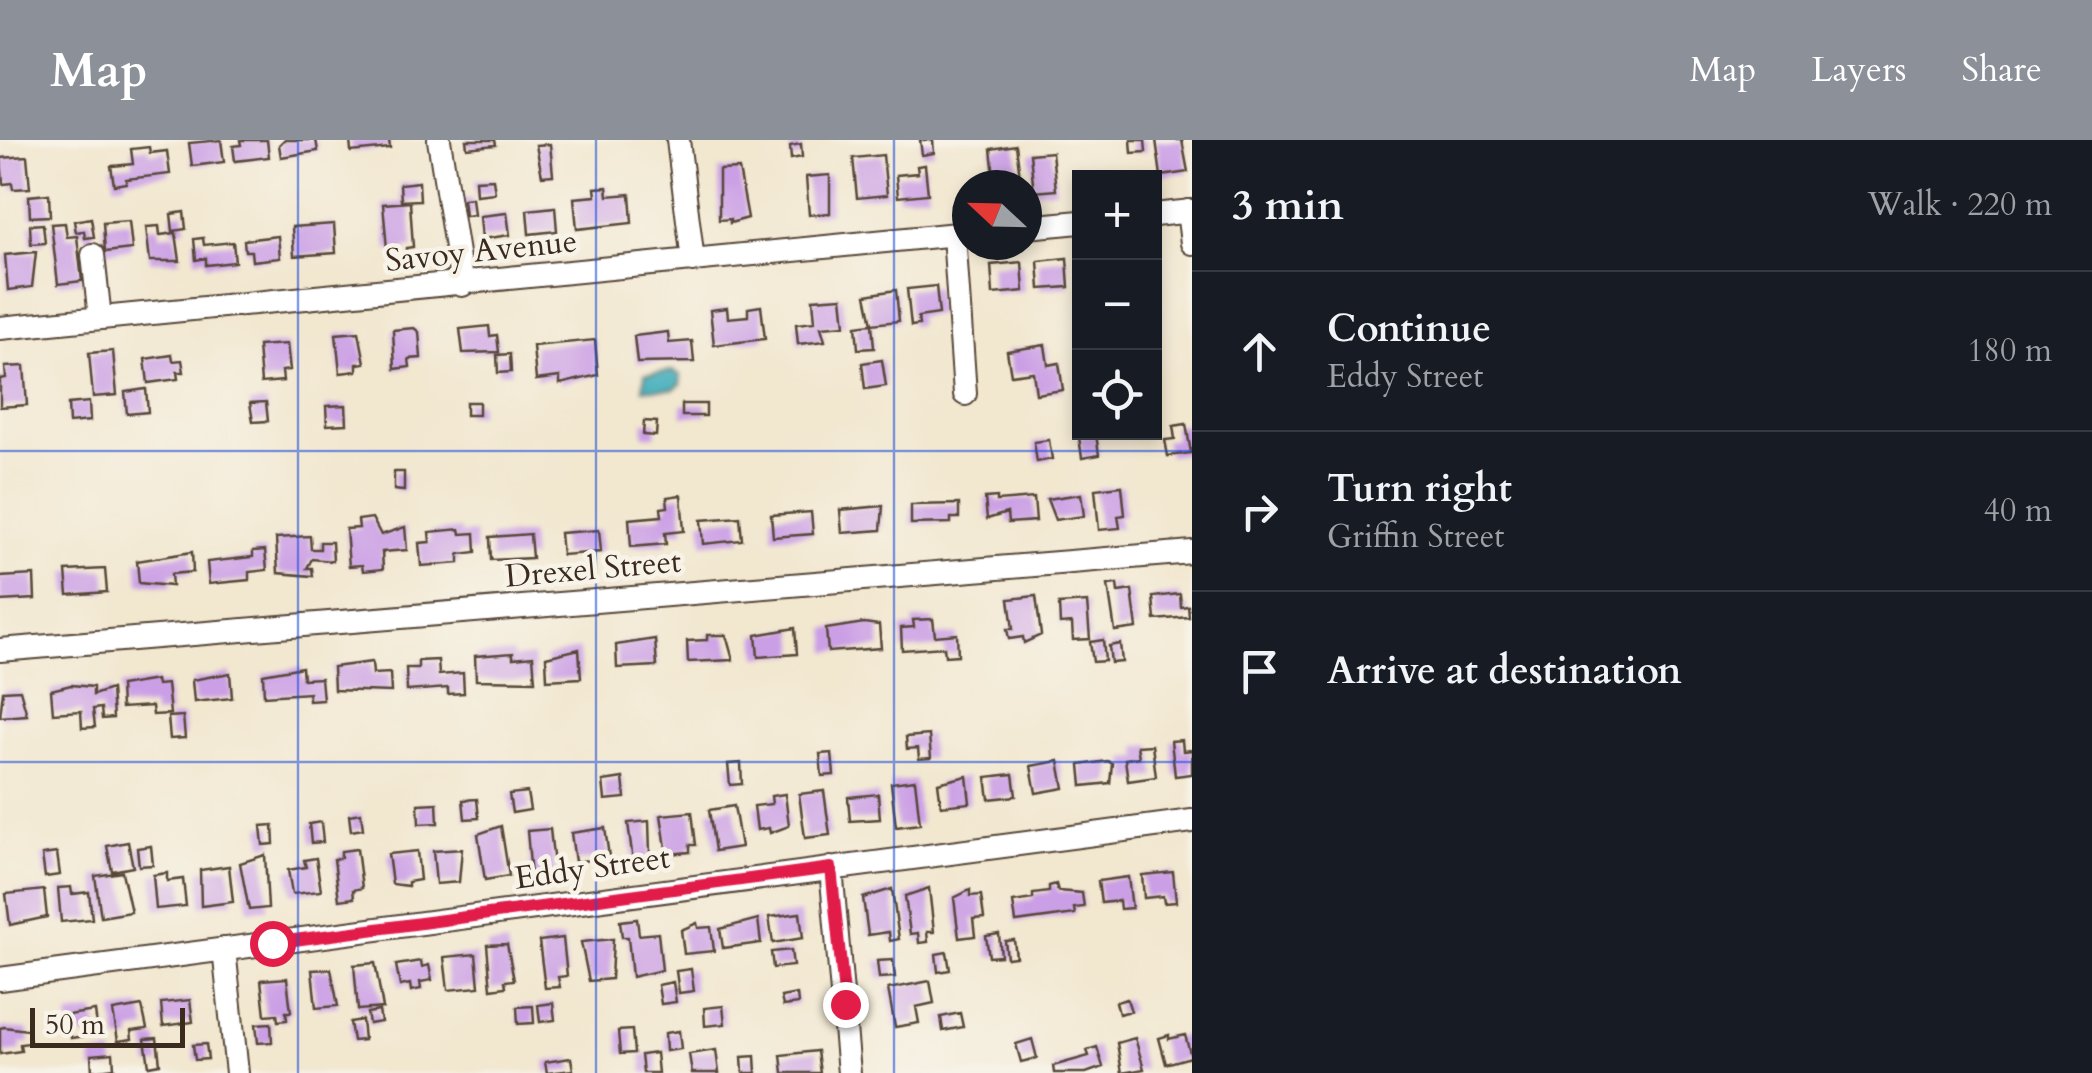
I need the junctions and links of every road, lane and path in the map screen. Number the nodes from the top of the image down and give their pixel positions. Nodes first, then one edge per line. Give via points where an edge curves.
1 (438, 140) edge
2 (678, 140) edge
3 (1190, 211) edge
4 (1162, 214) edge
5 (1072, 223) edge
6 (1042, 226) edge
7 (952, 234) edge
8 (1192, 244) edge
9 (92, 255) dead end
10 (961, 260) edge
11 (693, 261) junction
12 (462, 285) junction
13 (100, 318) junction
14 (0, 328) edge
15 (965, 394) dead end
16 (1192, 552) edge
17 (0, 650) edge
18 (1192, 821) edge
19 (831, 868) junction
20 (224, 949) junction
21 (0, 979) edge
22 (237, 1073) edge
23 (850, 1073) edge

1 - 12 street
2 - 11 street
3 - 4 street
3 - 8 street
5 - 6 street
7 - 11 street, Savoy Avenue
9 - 13 street
10 - 15 street
11 - 12 street, Savoy Avenue
12 - 13 street, Savoy Avenue
13 - 14 street, Savoy Avenue
16 - 17 street, Drexel Street
18 - 19 street, Eddy Street
19 - 20 street, Eddy Street
19 - 23 street
20 - 21 street, Eddy Street
20 - 22 street

